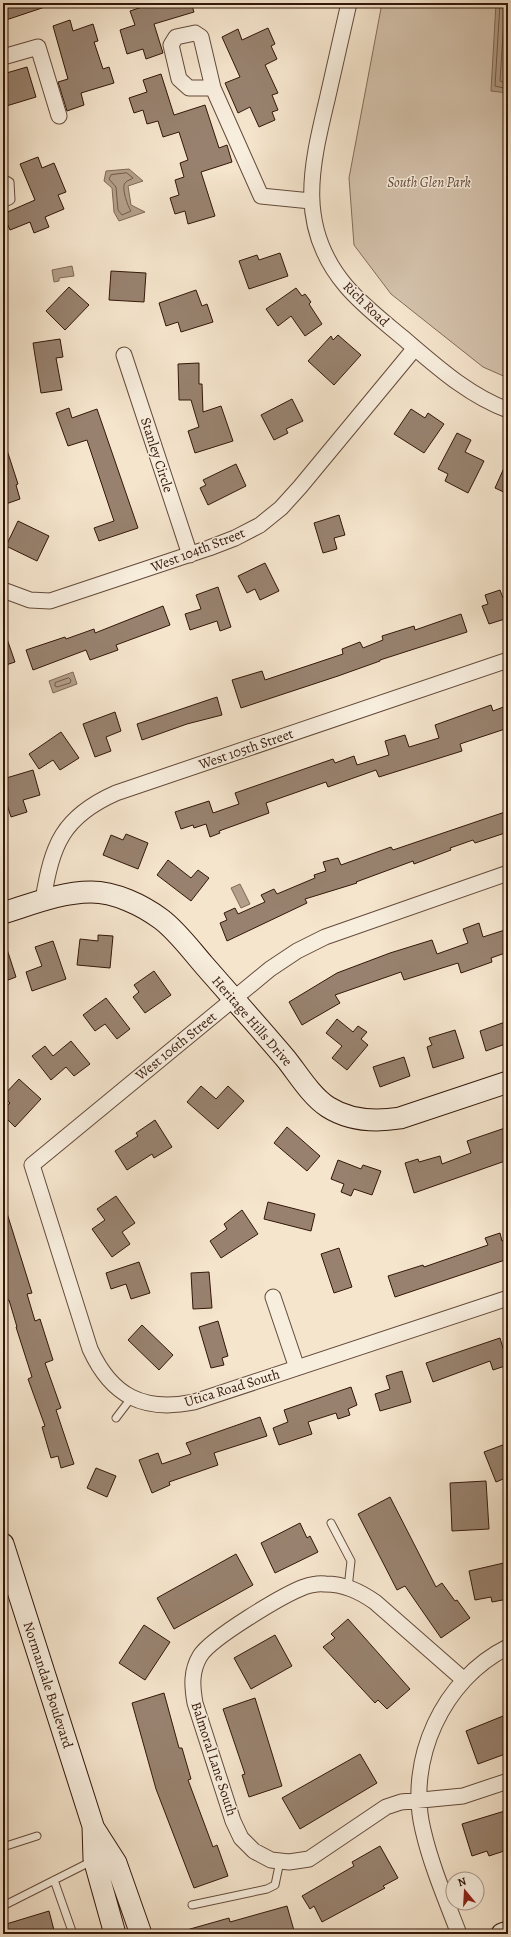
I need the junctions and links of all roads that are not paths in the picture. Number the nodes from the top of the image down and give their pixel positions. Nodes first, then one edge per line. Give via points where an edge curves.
1 (350, 3) edge
2 (3, 57) edge
3 (213, 88) dead end
4 (59, 116) dead end
5 (3, 178) edge
6 (311, 201) junction
7 (3, 204) edge
8 (415, 348) junction
9 (124, 355) dead end
10 (508, 410) edge
11 (190, 555) junction
12 (3, 590) edge
13 (508, 660) edge
14 (508, 873) edge
15 (43, 900) junction
16 (3, 913) edge
17 (234, 999) junction
18 (508, 1082) edge
19 (32, 1165) joint
20 (273, 1297) dead end
21 (508, 1298) edge
22 (297, 1368) junction
23 (132, 1397) junction
24 (116, 1418) dead end
25 (331, 1523) dead end
26 (3, 1544) edge
27 (348, 1588) junction
28 (508, 1647) edge
29 (464, 1680) junction
30 (508, 1781) edge
31 (420, 1801) junction
32 (93, 1826) junction
33 (37, 1836) dead end
34 (3, 1846) edge
35 (94, 1859) junction
36 (280, 1861) junction
37 (54, 1880) junction
38 (192, 1905) dead end
39 (3, 1906) edge
40 (508, 1932) edge
41 (73, 1934) edge
42 (115, 1934) edge
43 (141, 1934) edge
44 (459, 1934) edge
45 (502, 1934) edge

1 - 6 street, Rich Road via 313,156
2 - 4 street via 38,47
3 - 6 street via 261,196
5 - 7 lane via 10,182 11,200
6 - 8 street, Rich Road via 318,238 330,263 345,285 365,306
8 - 10 street, Rich Road via 445,374 472,392
8 - 11 street, West 104th Street via 281,508 260,525 235,538
9 - 11 street, Stanley Circle
11 - 12 street, West 104th Street via 50,601 30,600
13 - 15 street, West 105th Street via 116,793 97,802 80,814 55,848 48,868
14 - 17 street, West 106th Street via 325,937 270,968
15 - 16 street, Heritage Hills Drive
15 - 17 street, Heritage Hills Drive via 67,894 92,892 117,897 141,906 167,924
17 - 18 street, Heritage Hills Drive via 326,1106 344,1115 375,1121 400,1118
17 - 19 street, West 106th Street
19 - 23 street, Utica Road South via 90,1349 99,1368 114,1385
20 - 22 street
21 - 22 street, Utica Road South
22 - 23 street, Utica Road South via 194,1402 174,1406 151,1404
23 - 24 lane
25 - 27 lane via 351,1561
26 - 32 street, Normandale Boulevard
27 - 29 street, Balmoral Lane South via 375,1602
27 - 36 street, Balmoral Lane South via 323,1583 288,1594 210,1643 200,1656 194,1671 192,1687 195,1703 233,1821 241,1838 254,1851 271,1860
28 - 29 street
29 - 31 street via 439,1715 428,1743 420,1771
30 - 31 street, Balmoral Lane South via 463,1796
31 - 36 street, Balmoral Lane South via 401,1802 386,1807 309,1859
31 - 44 street via 423,1829
32 - 35 street, Normandale Boulevard
32 - 43 street, Normandale Boulevard via 116,1863
33 - 34 lane
35 - 37 lane
35 - 42 street, Normandale Boulevard
36 - 38 lane via 275,1885 267,1889
37 - 39 lane
37 - 41 lane
40 - 45 street

